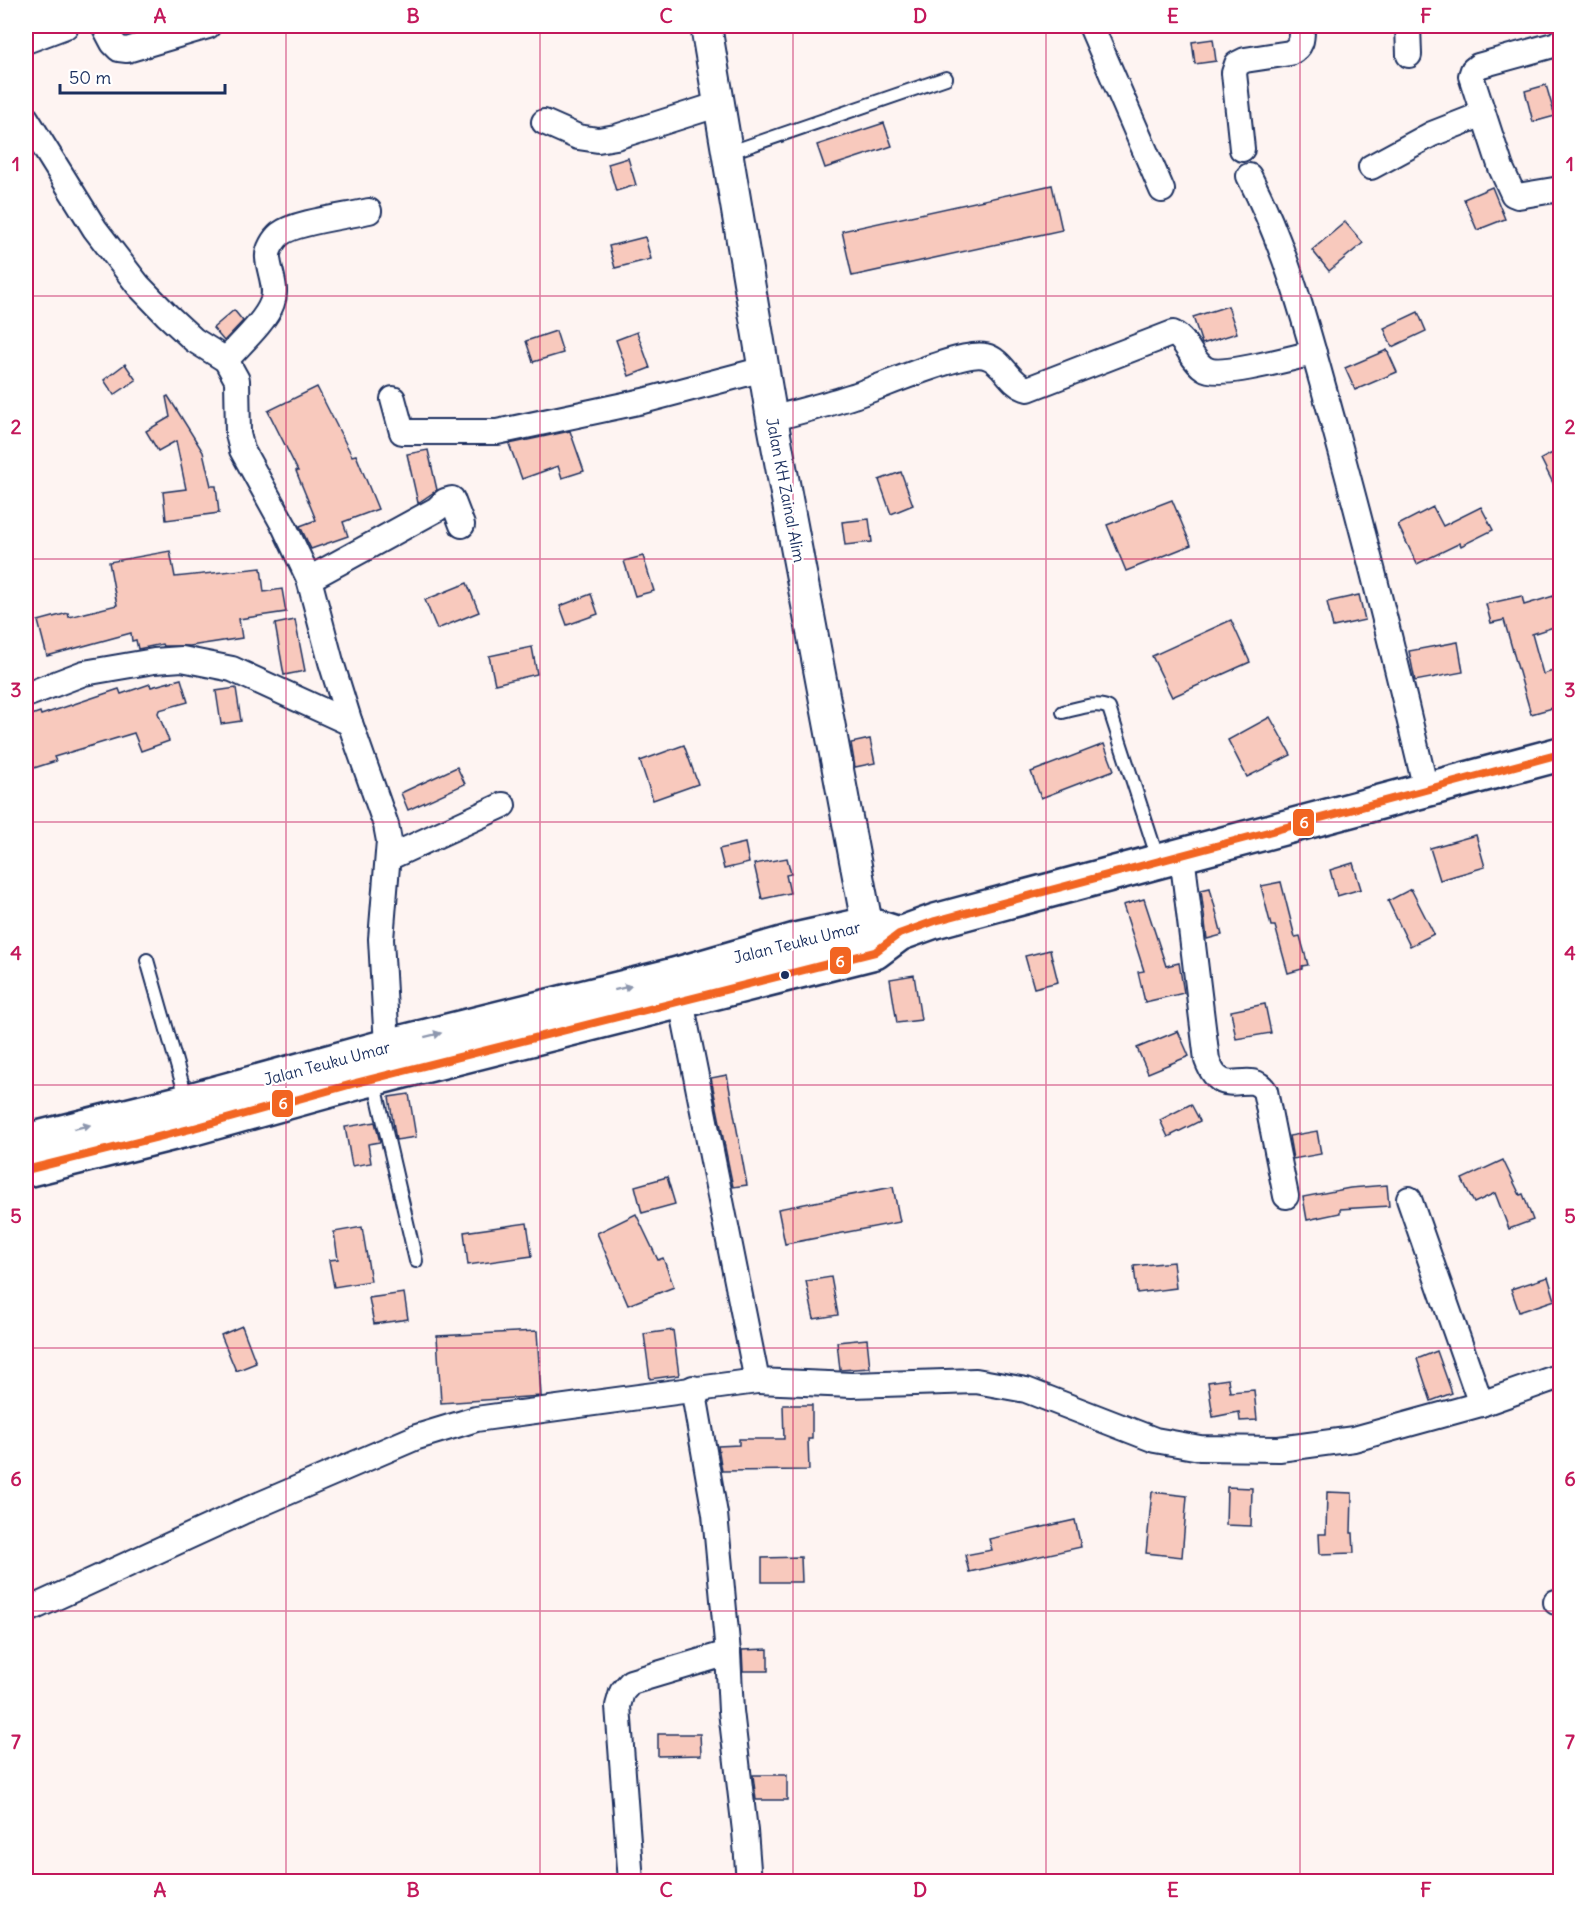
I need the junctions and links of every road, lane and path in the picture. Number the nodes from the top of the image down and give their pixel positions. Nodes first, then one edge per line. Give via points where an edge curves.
1 (66, 26) edge
2 (104, 26) edge
3 (208, 26) edge
4 (706, 26) edge
5 (1091, 26) edge
6 (1302, 26) edge
7 (1408, 26) edge
8 (26, 40) edge
9 (1560, 41) edge
10 (1409, 55) dead end
11 (946, 78) dead end
12 (720, 104) junction
13 (1483, 114) junction
14 (26, 118) edge
15 (544, 122) dead end
16 (1242, 149) dead end
17 (728, 153) junction
18 (1371, 167) dead end
19 (1249, 176) dead end
20 (1560, 189) edge
21 (1162, 190) dead end
22 (369, 211) dead end
23 (1314, 352) junction
24 (226, 360) junction
25 (764, 369) junction
26 (393, 399) dead end
27 (772, 419) junction
28 (462, 525) dead end
29 (309, 579) junction
30 (26, 695) edge
31 (1063, 711) dead end
32 (350, 723) junction
33 (1560, 754) edge
34 (1426, 790) junction
35 (503, 805) dead end
36 (388, 858) junction
37 (1171, 858) junction
38 (880, 937) junction
39 (147, 960) dead end
40 (681, 1001) junction
41 (387, 1046) junction
42 (373, 1079) junction
43 (281, 1090) junction
44 (187, 1101) junction
45 (26, 1141) edge
46 (26, 1170) edge
47 (1286, 1196) dead end
48 (1409, 1199) dead end
49 (416, 1260) dead end
50 (1560, 1376) edge
51 (757, 1381) junction
52 (693, 1388) junction
53 (1480, 1404) junction
54 (26, 1611) edge
55 (728, 1653) junction
56 (631, 1881) edge
57 (749, 1881) edge

1 - 8 street
2 - 3 street via 113,43 127,50
4 - 12 street, Jalan KH Zainal Alim
5 - 21 street
6 - 16 street via 1302,42 1297,49 1237,64 1234,73
7 - 10 street
9 - 13 street via 1473,70 1471,76
11 - 17 lane
12 - 15 street via 598,140 578,137
12 - 17 street, Jalan KH Zainal Alim
13 - 18 street via 1432,134
13 - 20 street via 1513,194
14 - 24 street via 95,230 138,285 194,340
17 - 25 street, Jalan KH Zainal Alim
19 - 23 street via 1272,225
22 - 24 street via 280,234 267,255 273,301 266,315
23 - 27 street via 1213,372 1204,369 1173,333 1028,389 1014,382 994,359 969,356
23 - 34 street via 1389,630
24 - 29 street via 237,380 242,450
25 - 26 street via 643,401 497,432 402,432
25 - 27 street, Jalan KH Zainal Alim
27 - 38 street, Jalan KH Zainal Alim
28 - 29 street via 452,499 445,501
29 - 32 street
30 - 32 street via 84,673 182,658 232,669
31 - 37 lane via 1095,705 1109,708
32 - 36 street via 386,825
33 - 34 main road
34 - 37 main road
35 - 36 street
36 - 41 street via 381,939
37 - 38 main road
37 - 47 street via 1207,1060 1217,1079 1228,1084 1253,1082 1265,1091
38 - 40 main road, Jalan Teuku Umar
41 -> 38 main road, Jalan Teuku Umar via 674,975 799,939
39 - 44 lane
40 - 42 main road, Jalan Teuku Umar
40 - 51 street
41 - 43 main road, Jalan Teuku Umar
42 - 43 main road, Jalan Teuku Umar
42 - 49 lane
43 - 44 main road, Jalan Teuku Umar
43 - 46 main road, Jalan Teuku Umar
45 -> 44 main road, Jalan Teuku Umar
48 - 53 street
50 - 53 street
51 - 52 street
51 - 53 street via 976,1381 1026,1390 1155,1440 1200,1448 1279,1449 1354,1438
52 - 54 street via 476,1419 417,1437
52 - 55 street via 715,1514
55 - 56 street via 631,1682 622,1692 618,1706
55 - 57 street

